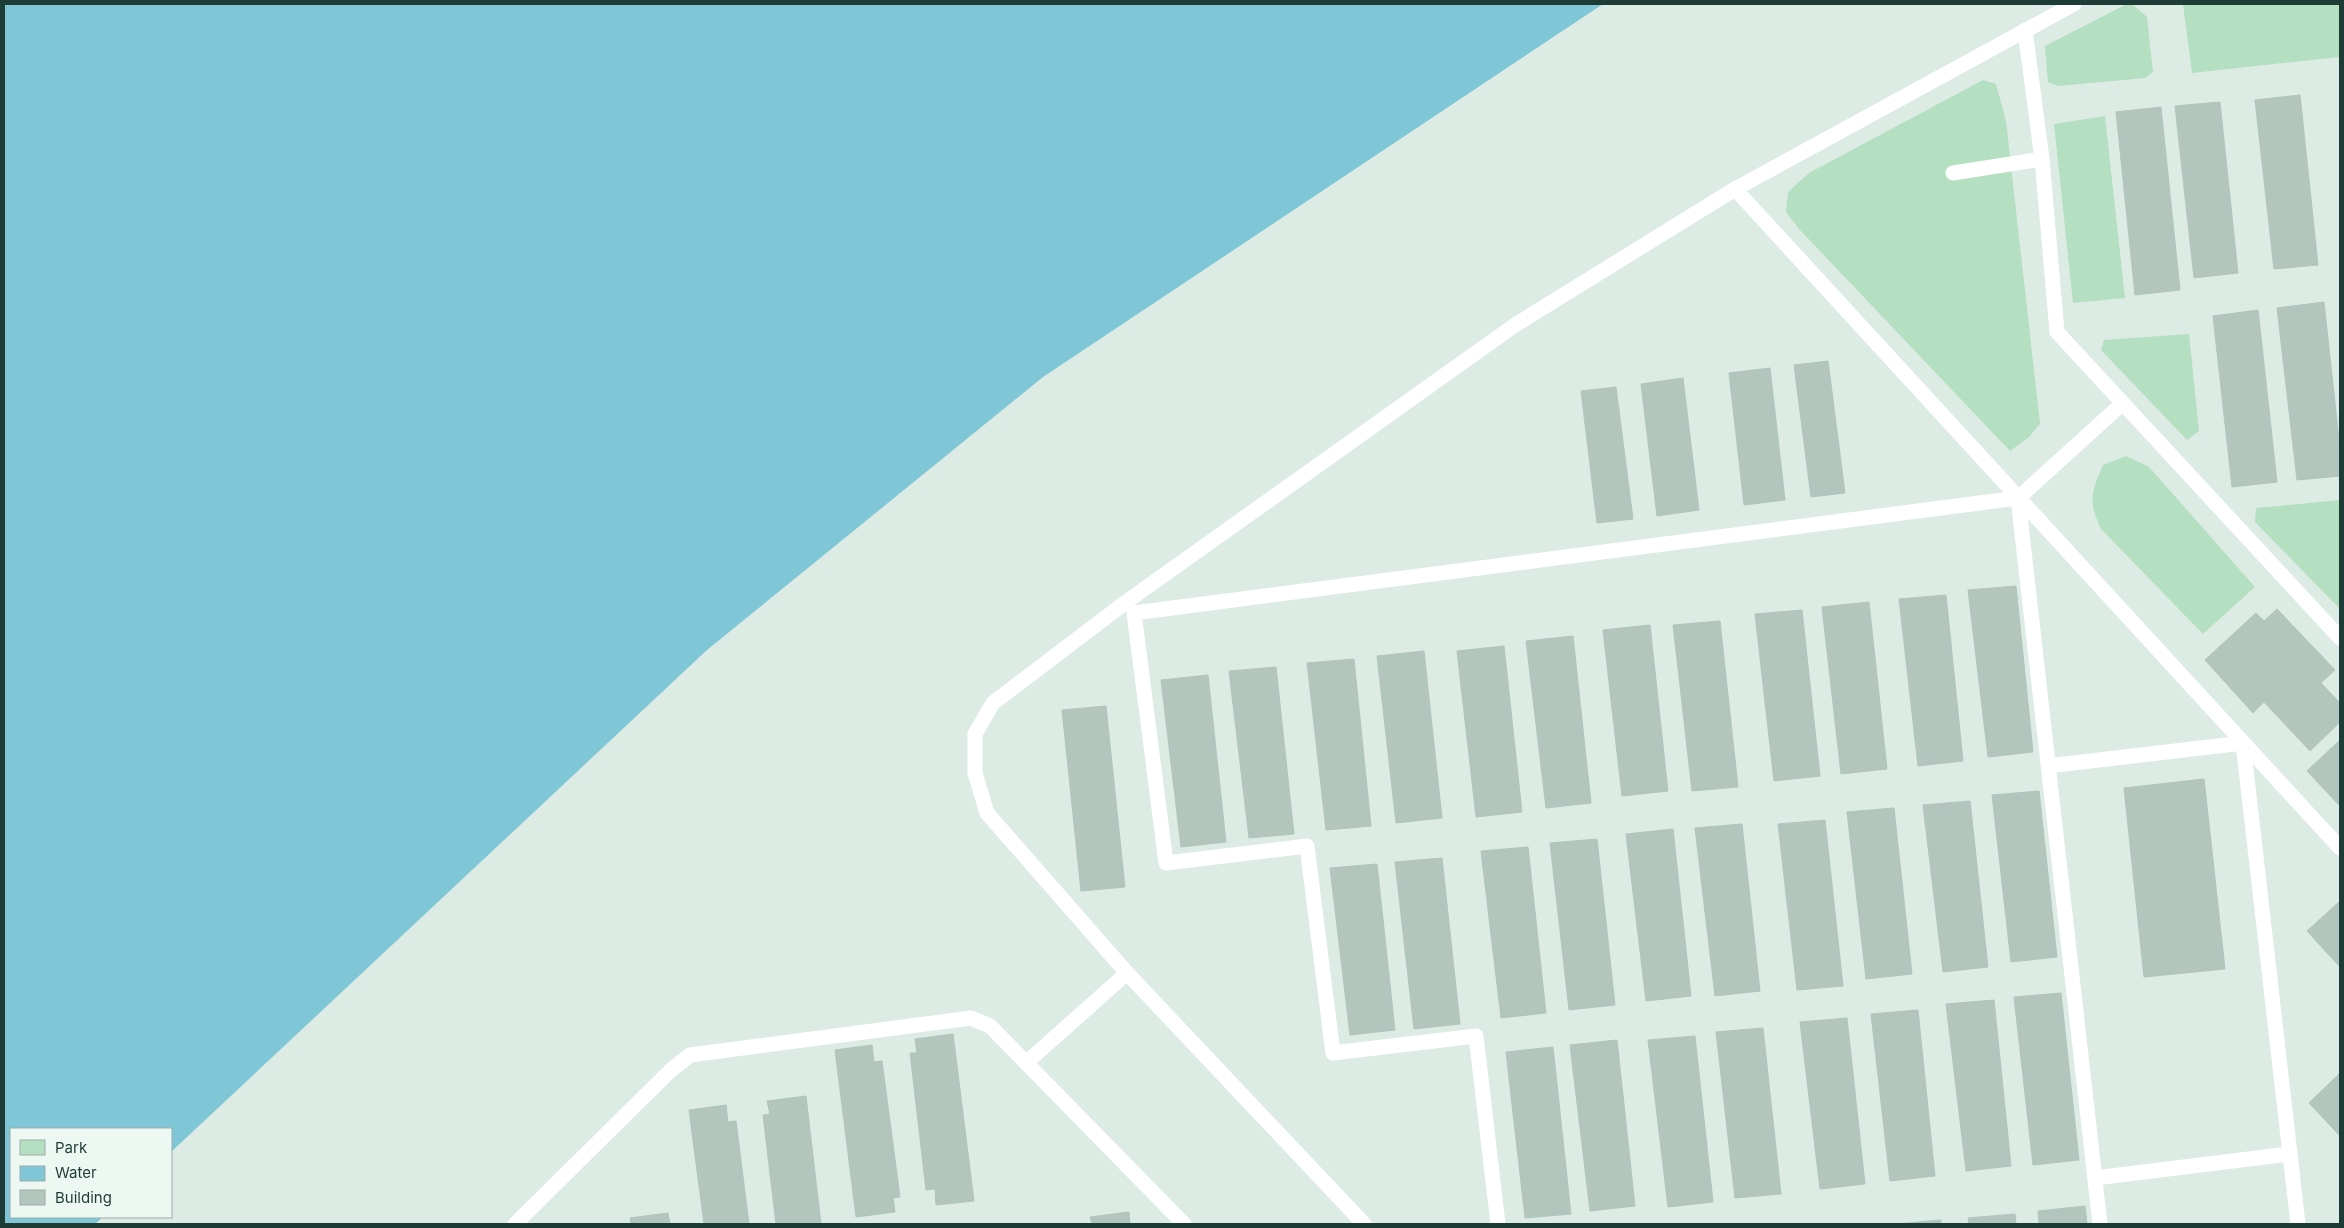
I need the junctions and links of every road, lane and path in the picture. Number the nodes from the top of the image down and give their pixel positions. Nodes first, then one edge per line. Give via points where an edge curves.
1 (2074, 4) edge
2 (2025, 30) junction
3 (2042, 159) junction
4 (1953, 173) dead end
5 (1736, 190) junction
6 (2124, 404) junction
7 (2018, 498) junction
8 (1130, 608) junction
9 (2340, 638) edge
10 (2243, 743) junction
11 (2048, 766) junction
12 (2340, 848) edge
13 (1127, 973) junction
14 (1026, 1063) junction
15 (2289, 1154) junction
16 (2095, 1178) junction
17 (515, 1224) edge
18 (1184, 1224) edge
19 (1364, 1224) edge
20 (1498, 1224) edge
21 (2100, 1224) edge
22 (2298, 1224) edge

1 - 2 lane
2 - 3 lane
2 - 5 lane
3 - 4 lane
3 - 6 lane via 2058,332
5 - 7 lane
5 - 8 lane via 1516,325
6 - 7 lane
6 - 9 lane
7 - 8 lane
7 - 10 lane
7 - 11 lane
8 - 13 lane via 993,703 976,734 975,773 987,813
8 - 20 lane via 1166,863 1307,846 1333,1053 1476,1036
10 - 11 lane
10 - 12 lane
10 - 15 lane
11 - 16 lane
13 - 14 lane
13 - 19 lane
14 - 17 lane via 990,1026 971,1018 690,1055
14 - 18 lane
15 - 16 lane
15 - 22 lane
16 - 21 lane

